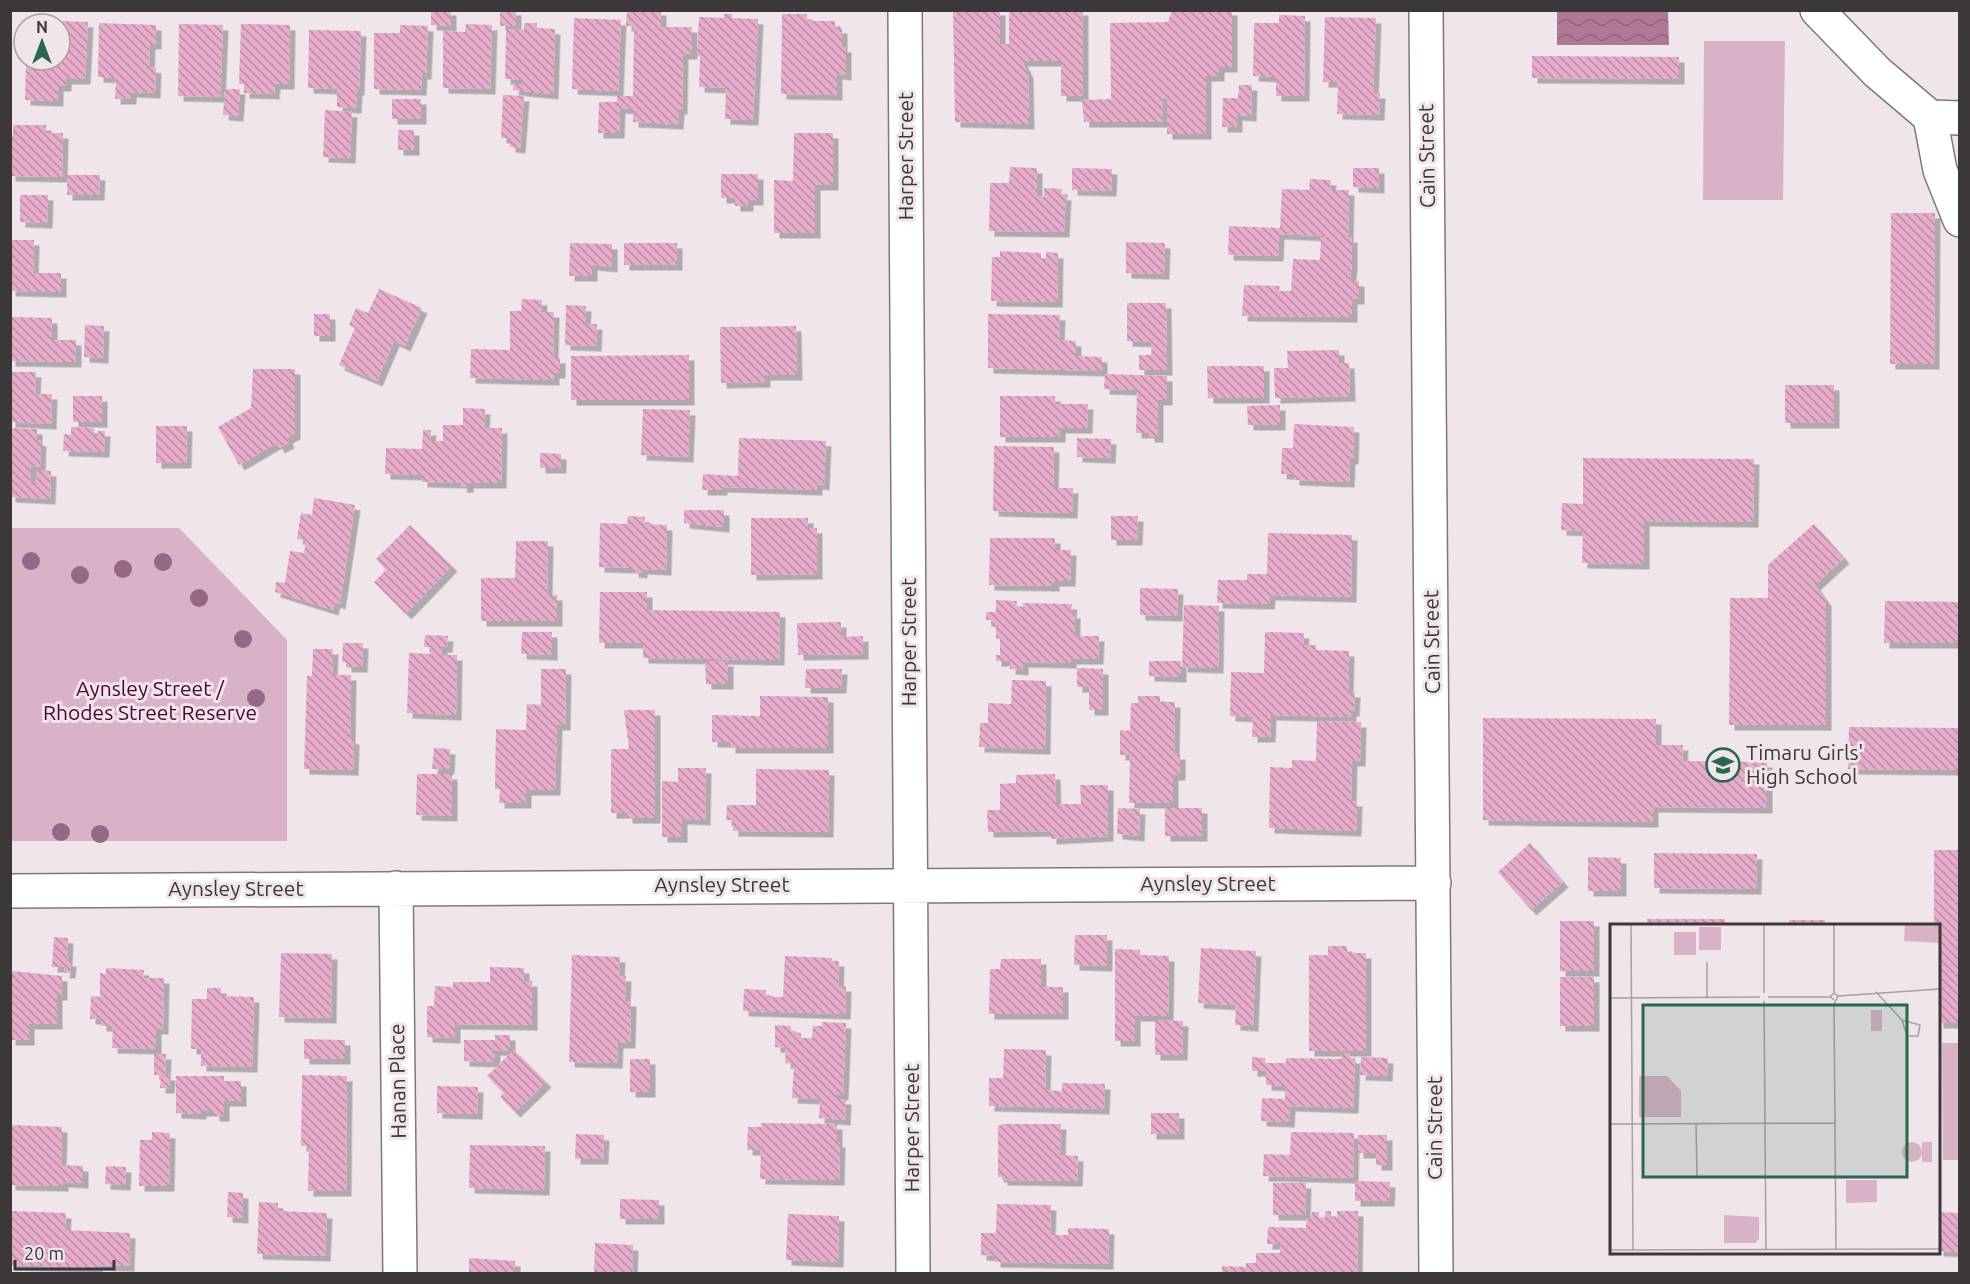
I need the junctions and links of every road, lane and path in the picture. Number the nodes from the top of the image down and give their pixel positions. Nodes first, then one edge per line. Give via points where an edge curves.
1 (905, 10) edge
2 (1426, 10) edge
3 (1817, 10) edge
4 (1945, 118) edge
5 (1959, 220) edge
6 (1434, 883) junction
7 (910, 886) junction
8 (396, 888) junction
9 (10, 891) edge
10 (400, 1274) edge
11 (913, 1274) edge
12 (1436, 1274) edge

1 - 7 street, Harper Street
2 - 6 street, Cain Street
3 - 4 street via 1877,72
4 - 5 street via 1940,170
6 - 7 street, Aynsley Street
6 - 12 street, Cain Street
7 - 8 street, Aynsley Street
7 - 11 street, Harper Street
8 - 9 street, Aynsley Street
8 - 10 street, Hanan Place

